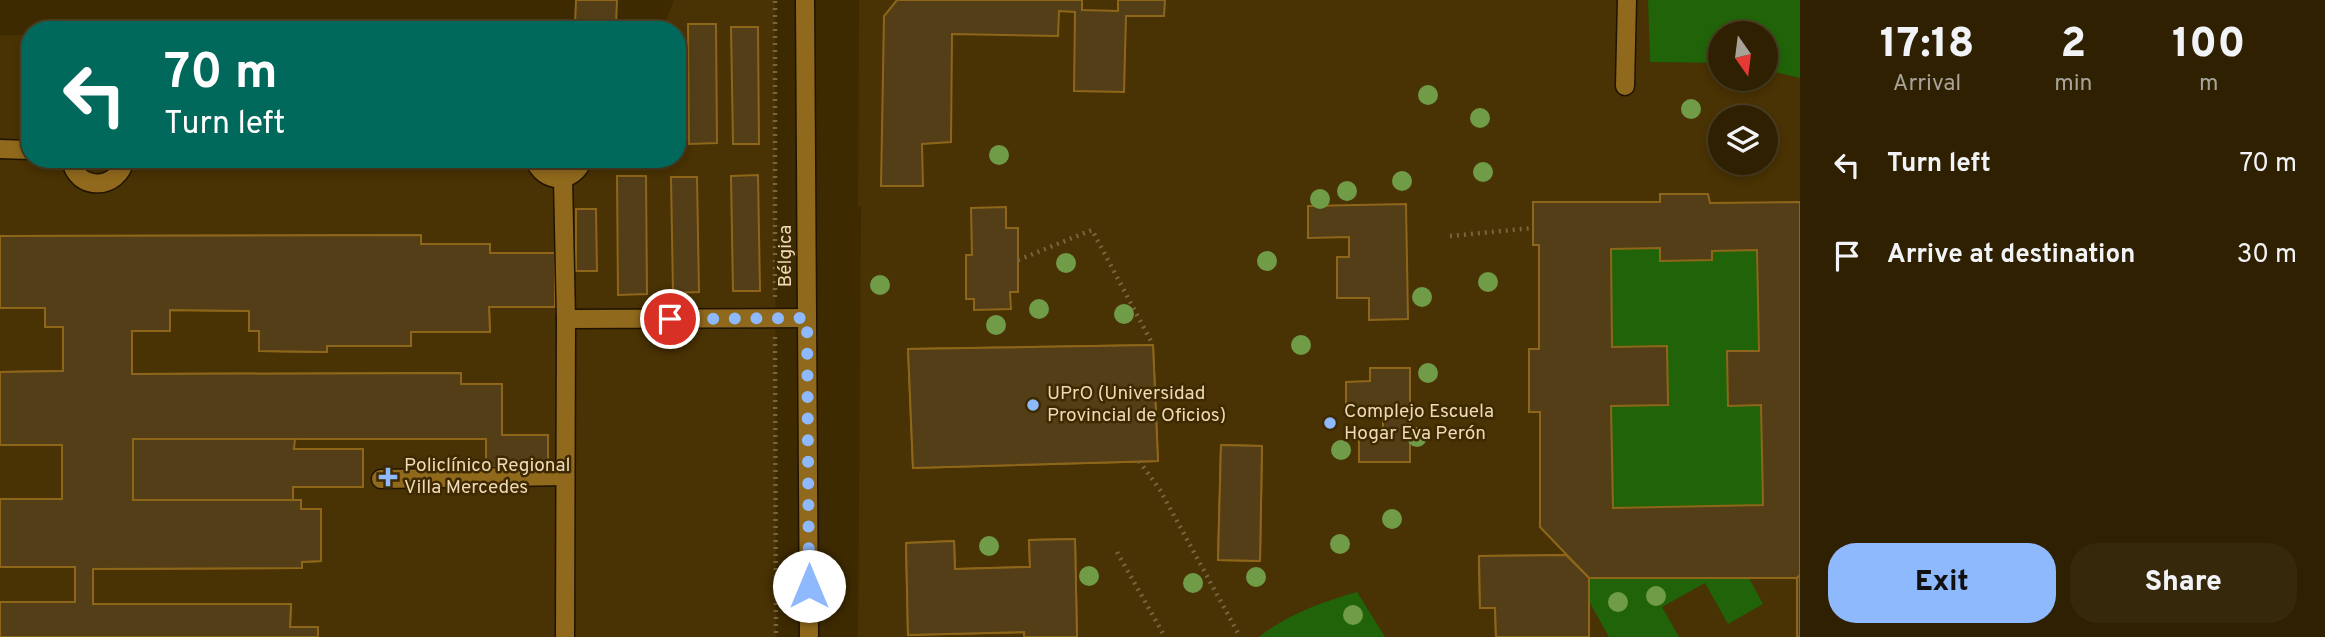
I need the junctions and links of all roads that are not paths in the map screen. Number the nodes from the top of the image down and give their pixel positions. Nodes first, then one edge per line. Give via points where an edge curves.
1 (805, 0) edge
2 (1627, 0) edge
3 (1625, 86) dead end
4 (0, 149) edge
5 (21, 150) edge
6 (74, 168) edge
7 (124, 168) edge
8 (538, 168) edge
9 (578, 168) edge
10 (563, 179) junction
11 (807, 318) junction
12 (566, 319) junction
13 (565, 476) junction
14 (381, 479) dead end
15 (565, 637) edge
16 (809, 637) edge

1 - 11 street, Bélgica
2 - 3 street
4 - 5 street
6 - 7 street via 90,183 116,178
8 - 10 street via 547,176
9 - 10 street
10 - 12 street
11 - 12 street
11 - 16 street, Bélgica
12 - 13 street
13 - 14 street
13 - 15 street

